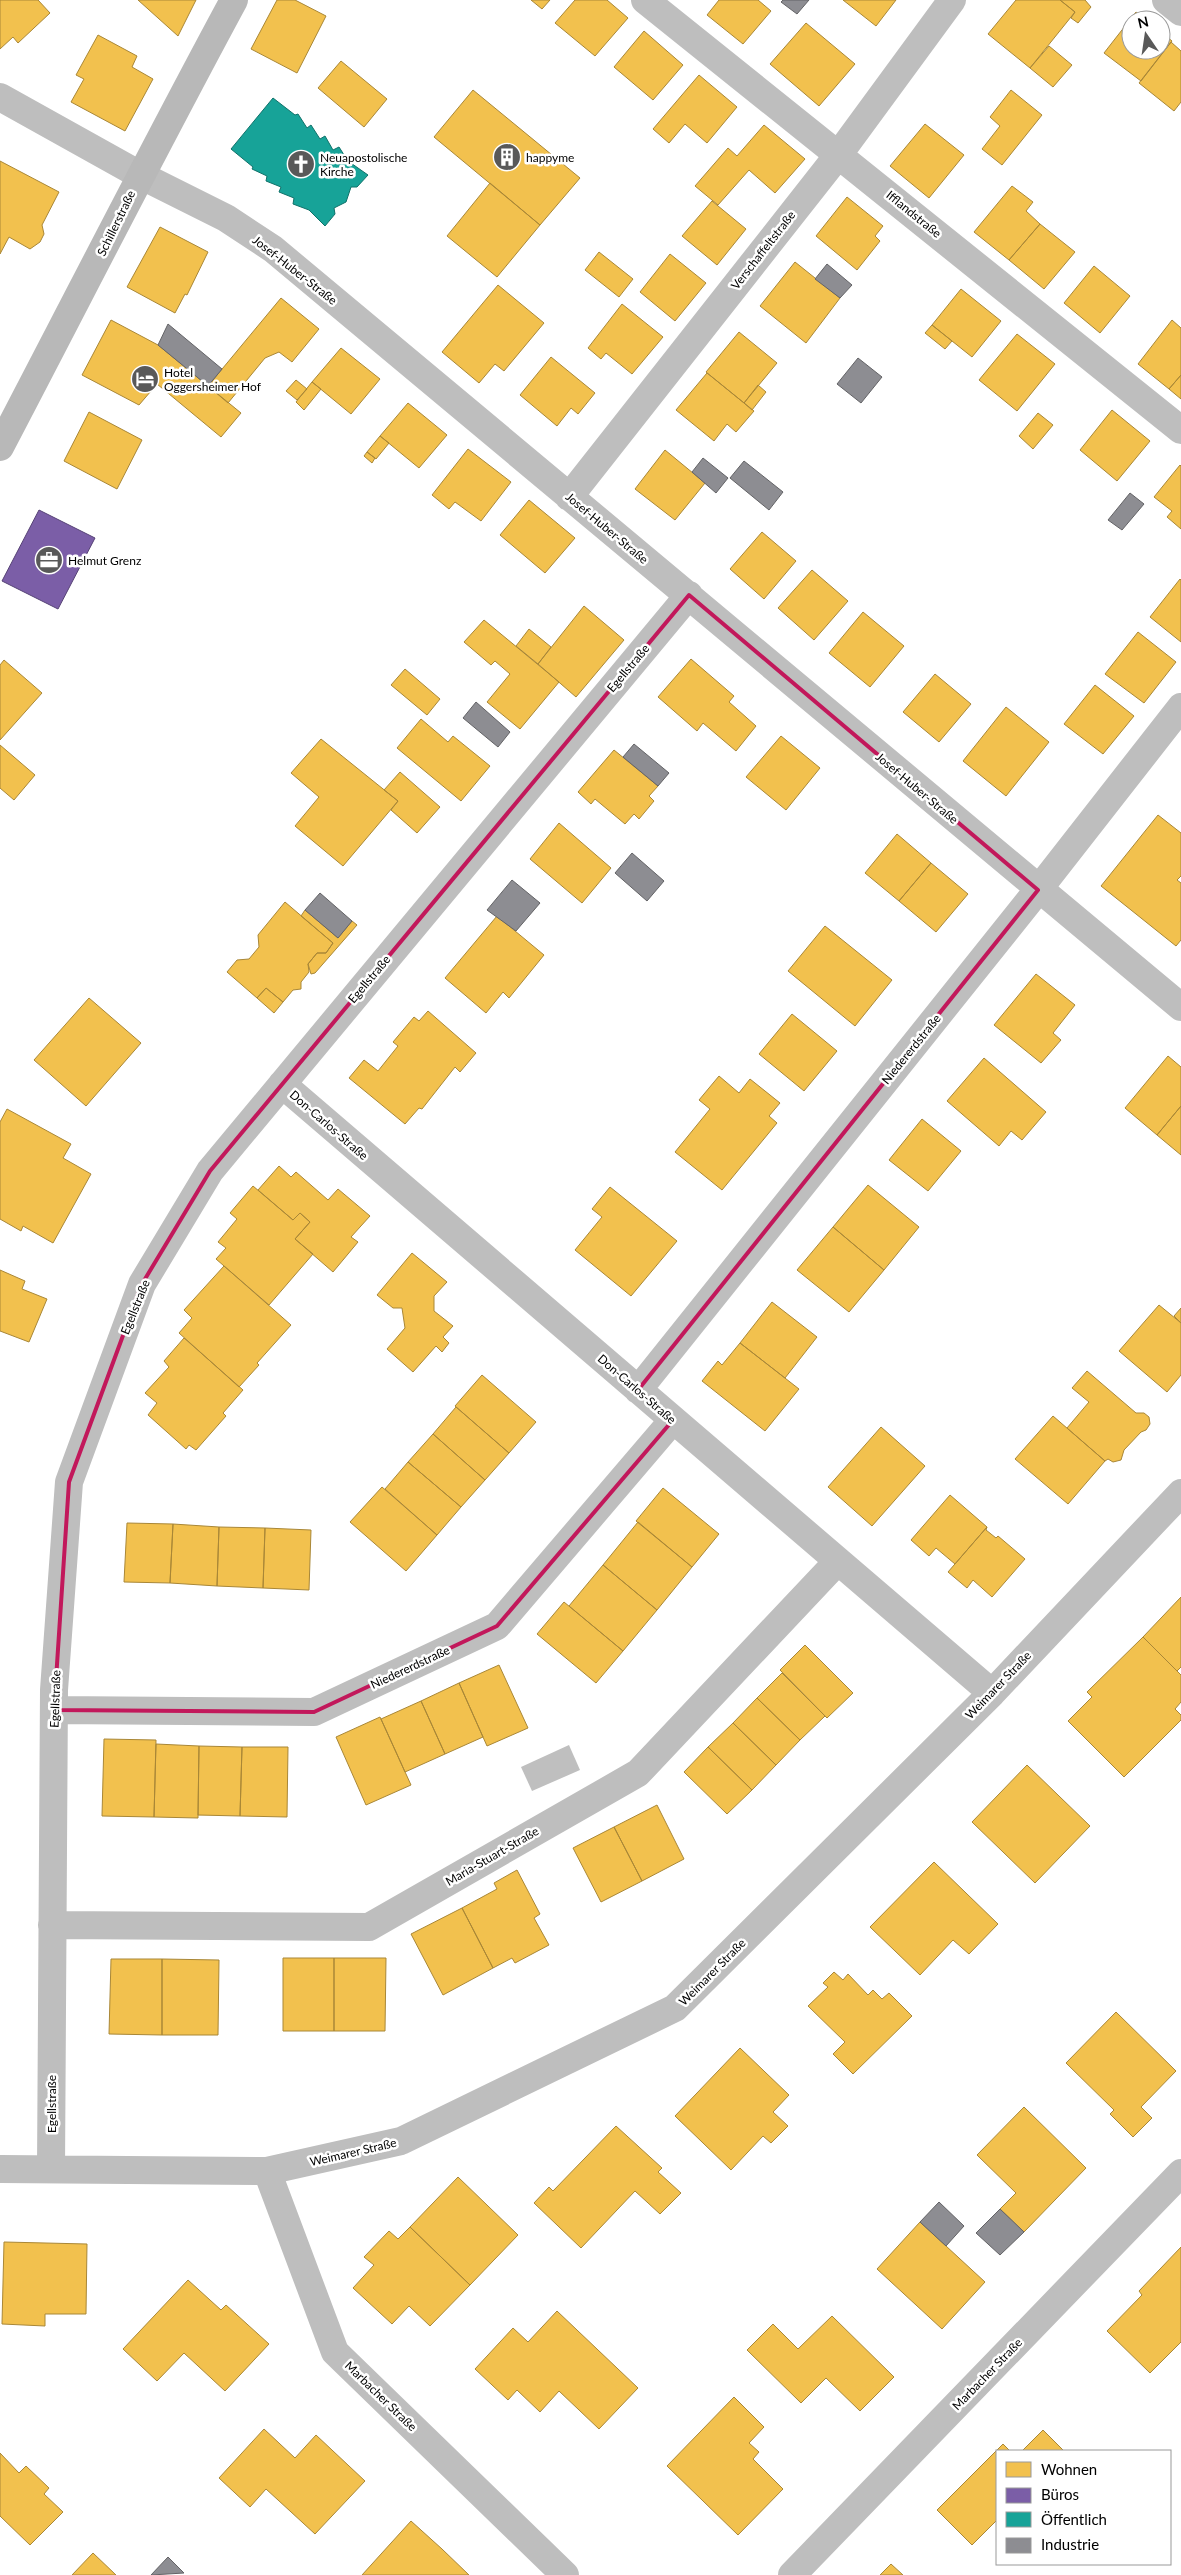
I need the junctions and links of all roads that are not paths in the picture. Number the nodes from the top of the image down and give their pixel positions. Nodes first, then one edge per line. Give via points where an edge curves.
1 (234, 0) edge
2 (645, 0) edge
3 (952, 0) edge
4 (1166, 0) edge
5 (1181, 12) edge
6 (0, 97) edge
7 (839, 154) junction
8 (140, 175) junction
9 (1181, 430) edge
10 (0, 447) edge
11 (569, 497) junction
12 (689, 595) junction
13 (1181, 707) edge
14 (1038, 890) junction
15 (1181, 1006) edge
16 (282, 1084) junction
17 (638, 1390) junction
18 (673, 1420) junction
19 (1181, 1493) edge
20 (838, 1561) junction
21 (992, 1693) junction
22 (54, 1710) junction
23 (52, 1925) junction
24 (0, 2169) edge
25 (51, 2169) junction
26 (267, 2171) junction
27 (1181, 2172) edge
28 (565, 2575) edge
29 (792, 2575) edge

1 - 8 street, Schillerstraße
2 - 7 street, Ifflandstraße
3 - 7 street, Verschaffeltstraße
4 - 5 street
6 - 8 street, Josef-Huber-Straße
7 - 9 street, Ifflandstraße
7 - 11 street, Verschaffeltstraße
8 - 10 street, Schillerstraße
8 - 11 street, Josef-Huber-Straße via 226,218 273,249
11 - 12 street, Josef-Huber-Straße
12 - 14 street, Josef-Huber-Straße
12 - 16 street, Egellstraße
13 - 14 street, Niedererdstraße
14 - 15 street, Josef-Huber-Straße
14 - 17 street, Niedererdstraße
16 - 17 street, Don-Carlos-Straße
16 - 22 street, Egellstraße via 210,1171 142,1284 69,1482
17 - 18 street, Don-Carlos-Straße
18 - 20 street, Don-Carlos-Straße
18 - 22 street, Niedererdstraße via 497,1626 314,1712
19 - 21 street, Weimarer Straße
20 - 21 street, Don-Carlos-Straße
20 - 23 street, Maria-Stuart-Straße via 638,1772 369,1927
21 - 26 street, Weimarer Straße via 675,2008 401,2141
22 - 23 street, Egellstraße
23 - 25 street, Egellstraße
24 - 25 street, Weimarer Straße
25 - 26 street, Weimarer Straße
26 - 28 street, Marbacher Straße via 336,2352
27 - 29 street, Marbacher Straße

